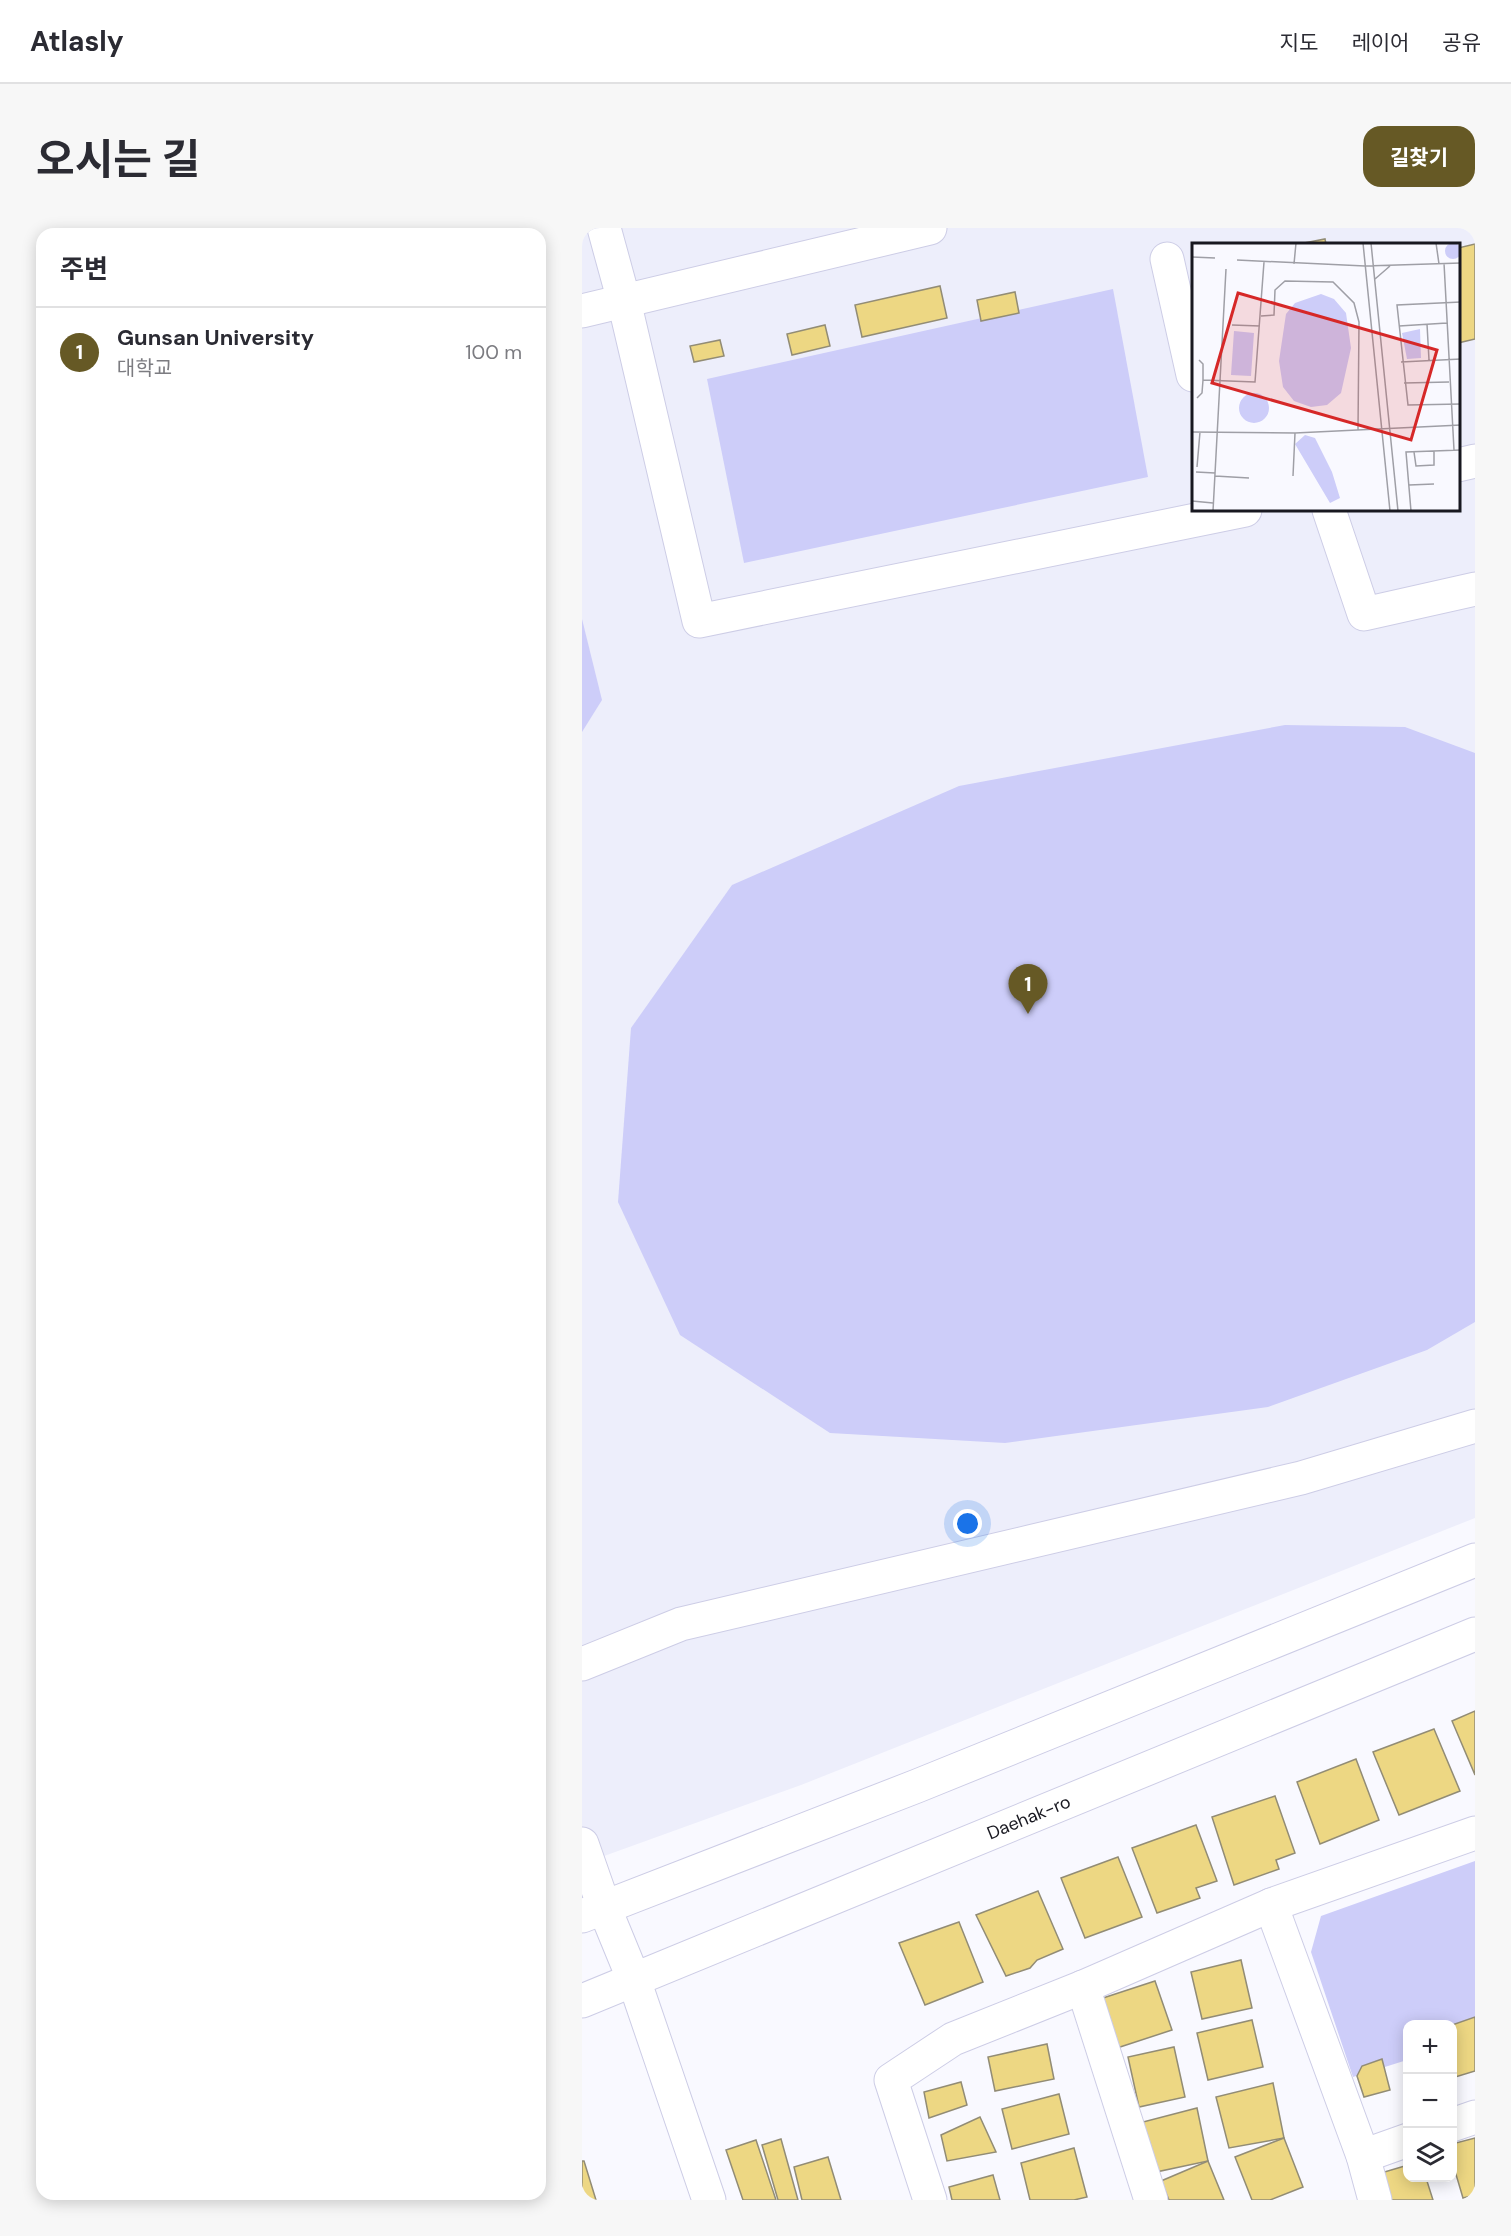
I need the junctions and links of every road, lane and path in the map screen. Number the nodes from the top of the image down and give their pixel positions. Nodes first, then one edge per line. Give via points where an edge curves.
1 (604, 228) edge
2 (930, 228) edge
3 (1167, 259) dead end
4 (624, 301) junction
5 (582, 311) edge
6 (1192, 371) edge
7 (1475, 461) edge
8 (1460, 465) edge
9 (1226, 512) edge
10 (1330, 512) edge
11 (1475, 589) edge
12 (1475, 1426) edge
13 (1475, 1560) edge
14 (1475, 1634) edge
15 (582, 1664) edge
16 (1475, 1833) edge
17 (582, 1844) edge
18 (1271, 1905) junction
19 (593, 1911) edge
20 (634, 1980) junction
21 (1083, 1987) junction
22 (582, 2001) edge
23 (1475, 2117) edge
24 (1457, 2123) edge
25 (1403, 2141) edge
26 (1363, 2156) junction
27 (708, 2200) edge
28 (930, 2200) edge
29 (1150, 2200) edge
30 (1375, 2200) edge

1 - 4 street
2 - 4 street
3 - 6 street
4 - 5 street
4 - 9 street via 699,621
7 - 8 street
10 - 11 street via 1364,614
12 - 15 street via 1301,1478 681,1624
13 - 19 street via 917,1786
14 - 20 street, Daehak-ro
16 - 18 street
17 - 19 street
18 - 21 street
18 - 26 street
19 - 20 street
20 - 22 street, Daehak-ro
20 - 27 street
21 - 28 street via 953,2039 891,2080
21 - 29 street
23 - 24 street
25 - 26 street
26 - 30 street

